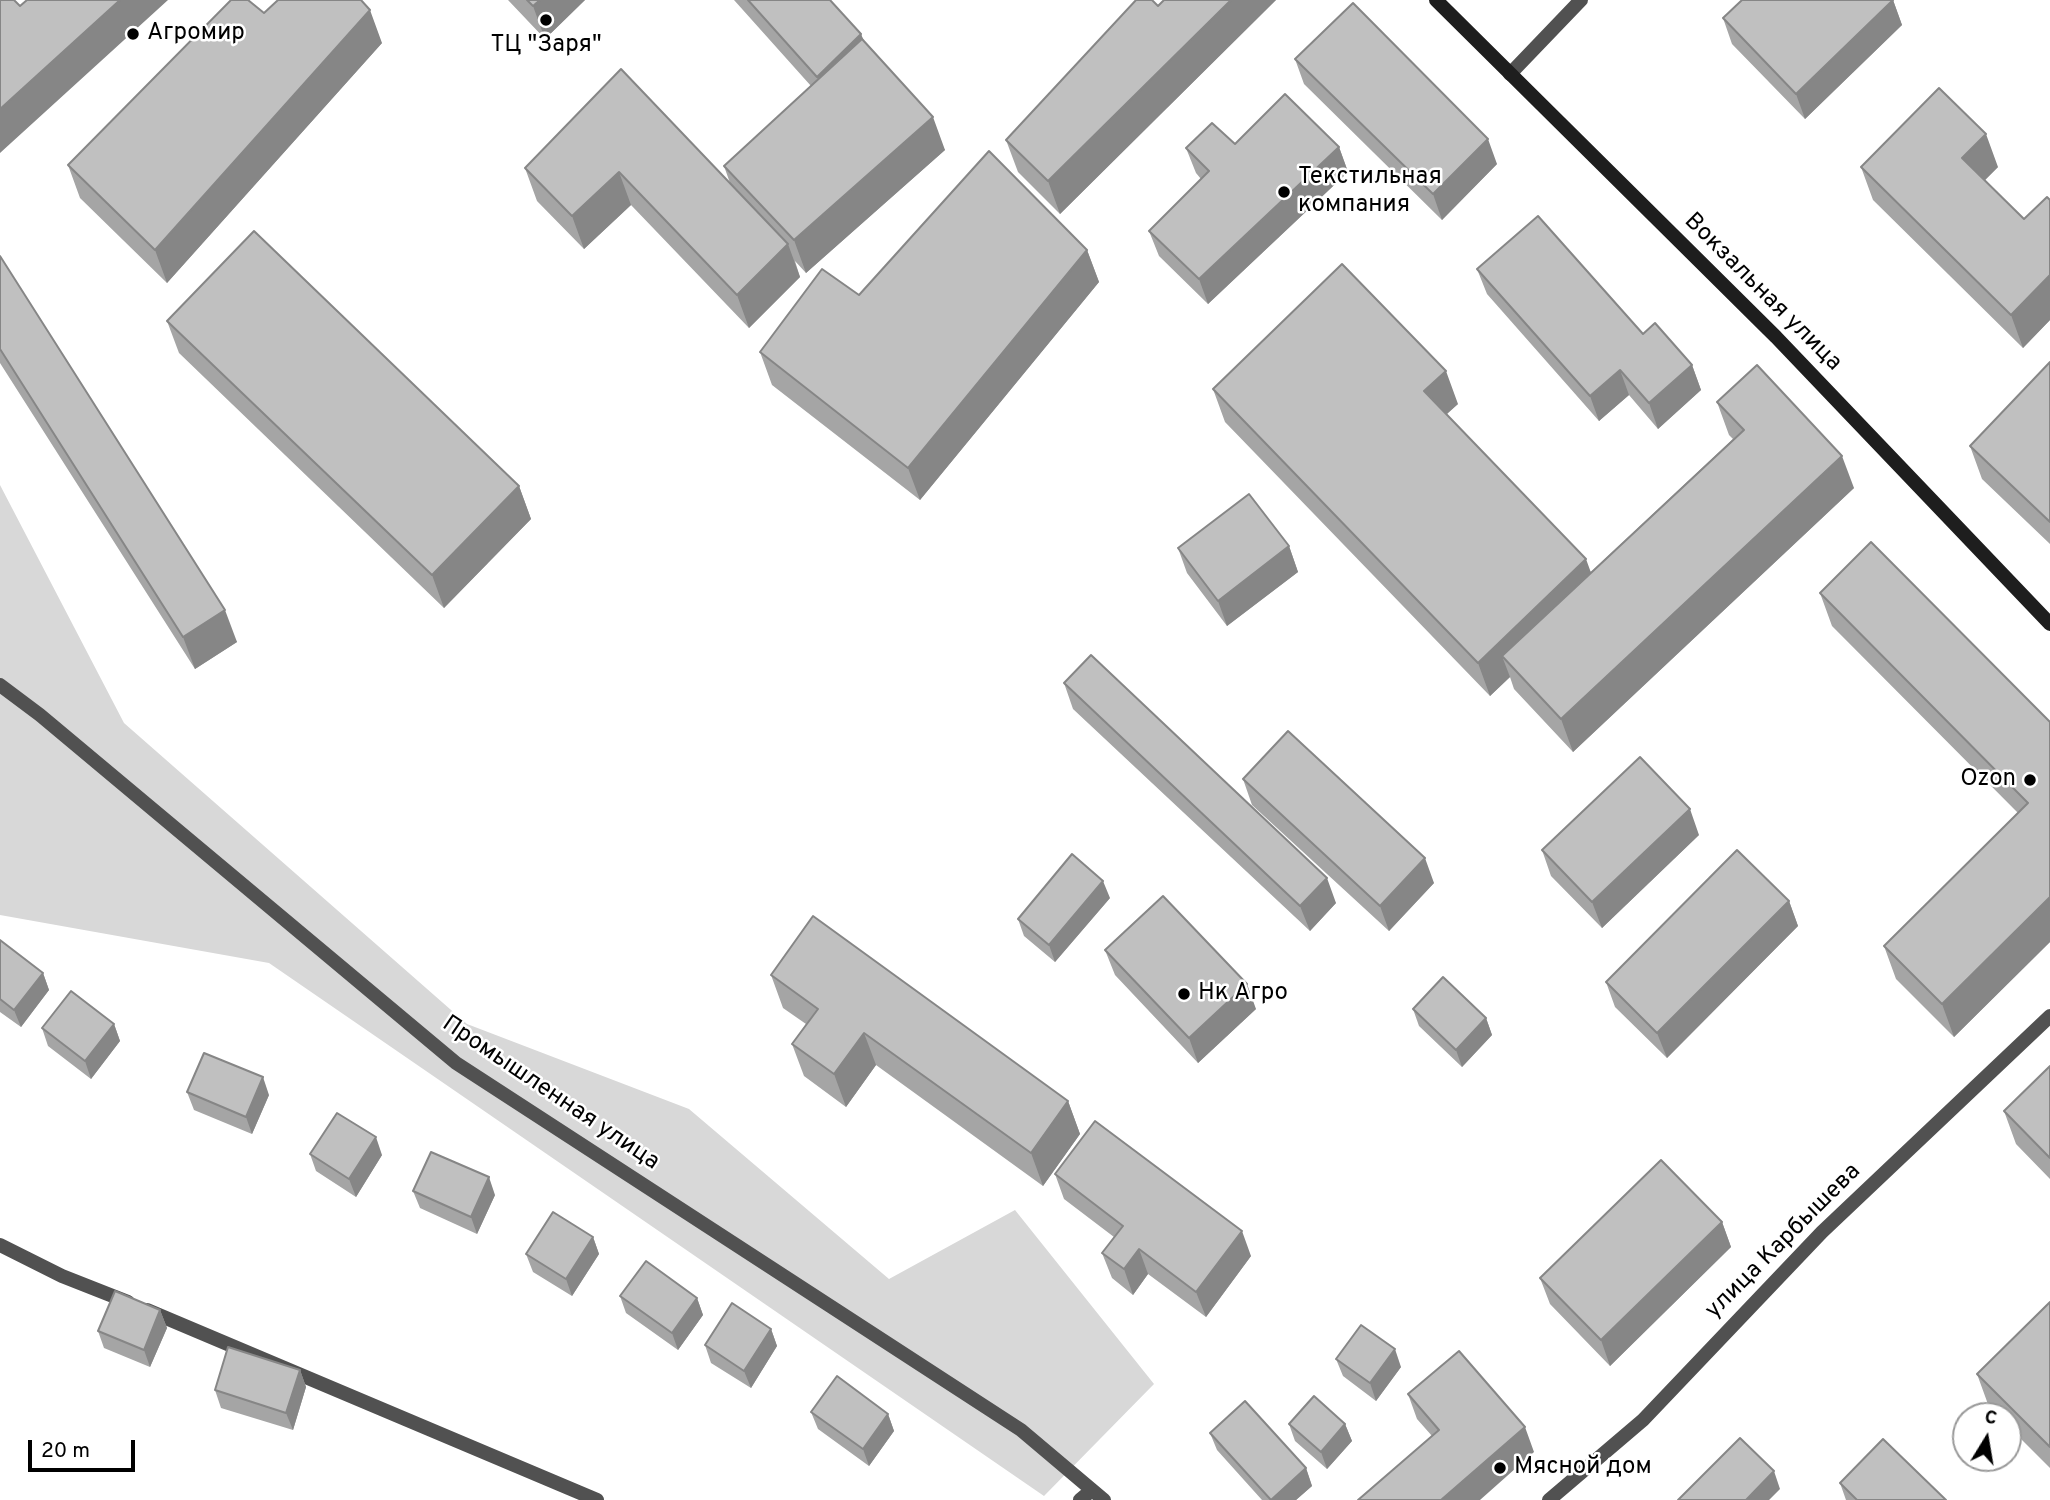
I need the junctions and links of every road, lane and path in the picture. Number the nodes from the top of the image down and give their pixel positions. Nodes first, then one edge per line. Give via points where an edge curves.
1 (1436, 0) edge
2 (1581, 0) edge
3 (1510, 74) junction
4 (2050, 624) edge
5 (0, 685) edge
6 (2050, 1016) edge
7 (0, 1245) edge
8 (1092, 1490) junction
9 (597, 1500) edge
10 (1080, 1500) edge
11 (1104, 1500) edge
12 (1549, 1500) edge

1 - 3 main road, Вокзальная улица
2 - 3 street
3 - 4 main road, Вокзальная улица via 1776,337
5 - 8 street, Промышленная улица via 456,1063 1021,1430
6 - 12 street, улица Карбышева via 1822,1232 1643,1420
7 - 9 street via 62,1276
8 - 10 street
8 - 11 street, Промышленная улица

